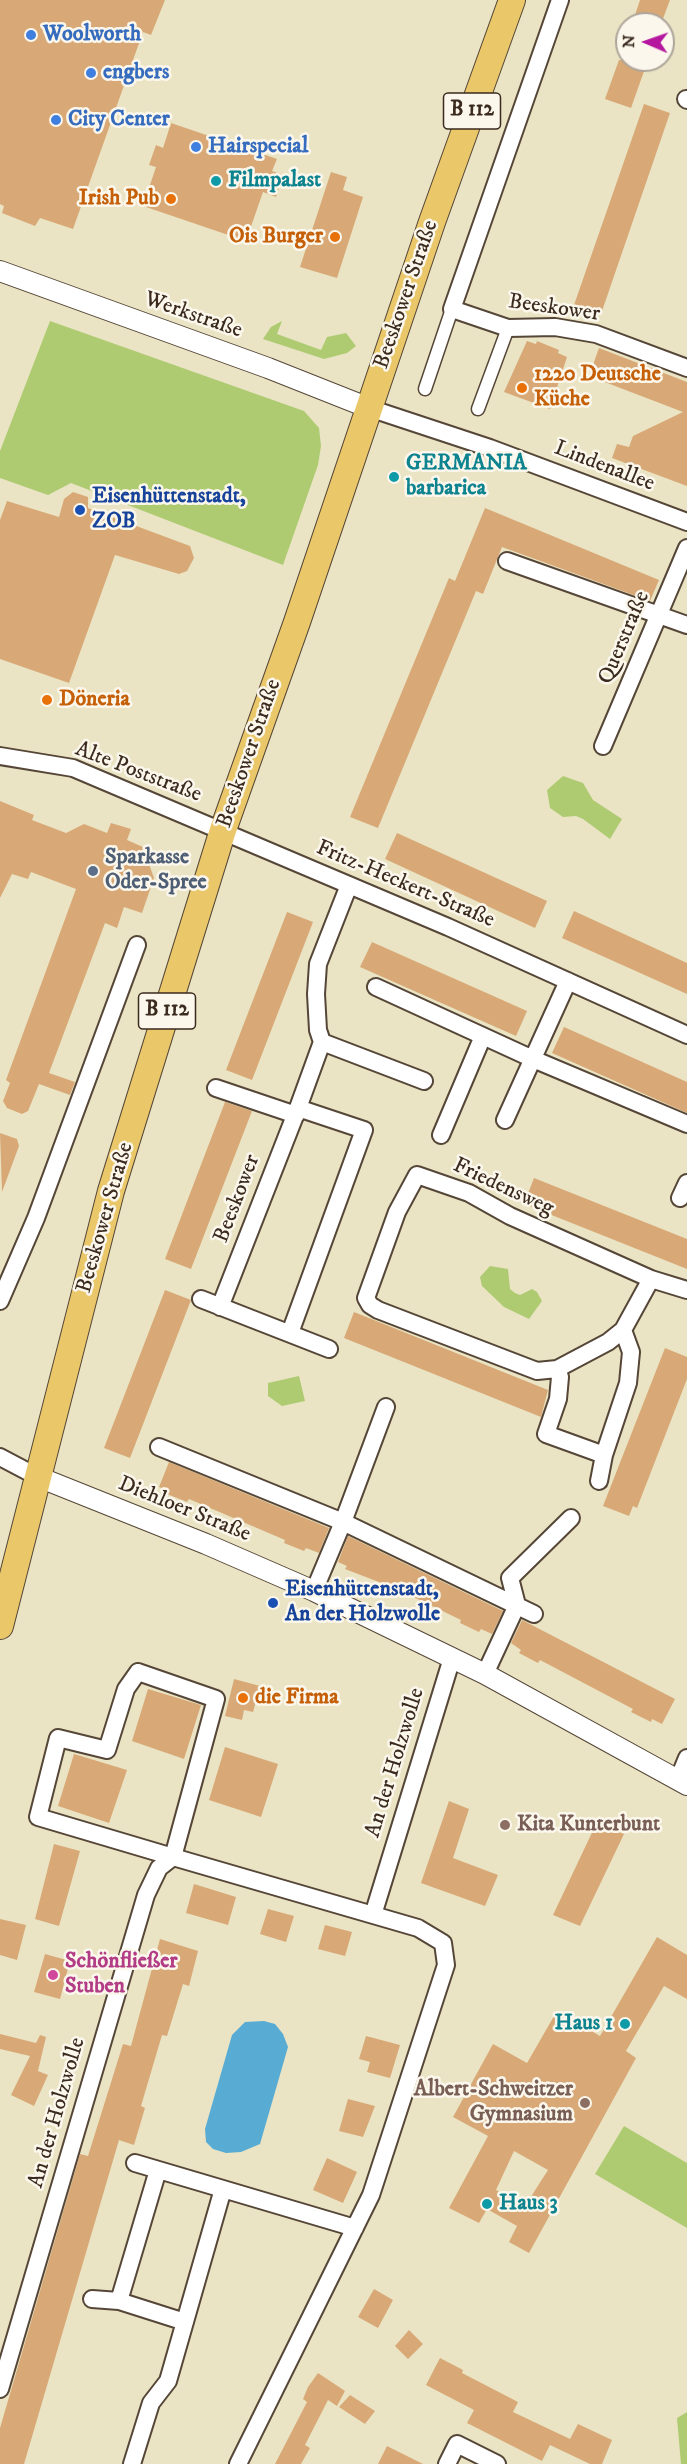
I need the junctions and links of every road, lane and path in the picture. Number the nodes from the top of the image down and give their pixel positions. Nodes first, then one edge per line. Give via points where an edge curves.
1 (512, 0) edge
2 (560, 0) edge
3 (0, 271) edge
4 (452, 309) junction
5 (508, 328) junction
6 (687, 368) edge
7 (425, 389) dead end
8 (369, 408) junction
9 (478, 410) dead end
10 (687, 522) edge
11 (687, 548) edge
12 (507, 561) dead end
13 (661, 615) junction
14 (687, 625) edge
15 (603, 746) dead end
16 (0, 756) edge
17 (223, 830) junction
18 (349, 885) junction
19 (137, 945) dead end
20 (568, 981) junction
21 (376, 987) dead end
22 (483, 1035) junction
23 (687, 1035) edge
24 (322, 1042) junction
25 (533, 1059) junction
26 (424, 1081) dead end
27 (216, 1088) dead end
28 (297, 1111) junction
29 (505, 1120) dead end
30 (687, 1124) edge
31 (441, 1135) dead end
32 (651, 1279) junction
33 (687, 1290) edge
34 (201, 1299) dead end
35 (0, 1301) edge
36 (220, 1307) junction
37 (623, 1330) junction
38 (290, 1333) junction
39 (329, 1349) dead end
40 (557, 1369) junction
41 (386, 1407) dead end
42 (159, 1447) dead end
43 (604, 1455) junction
44 (0, 1456) edge
45 (36, 1476) junction
46 (599, 1481) dead end
47 (571, 1518) dead end
48 (344, 1522) junction
49 (314, 1592) junction
50 (517, 1605) junction
51 (534, 1614) dead end
52 (0, 1626) edge
53 (452, 1658) junction
54 (485, 1674) junction
55 (687, 1758) edge
56 (682, 1783) edge
57 (173, 1857) junction
58 (373, 1915) junction
59 (135, 2163) dead end
60 (158, 2170) junction
61 (223, 2189) junction
62 (355, 2228) junction
63 (92, 2299) dead end
64 (119, 2301) junction
65 (185, 2322) junction
66 (0, 2390) edge
67 (132, 2464) edge
68 (238, 2464) edge
69 (447, 2464) edge
70 (496, 2464) edge

1 - 8 main road, Beeskower Straße / B 112
2 - 4 street
3 - 8 street, Werkstraße
4 - 5 street, Beeskower
4 - 7 street
5 - 6 street, Beeskower via 555,327 596,334
5 - 9 street
8 - 10 street, Lindenallee via 490,448
8 - 17 main road, Beeskower Straße / B 112
11 - 13 street, Querstraße
12 - 13 street
13 - 14 street
13 - 15 street, Querstraße
16 - 17 street, Alte Poststraße via 73,768
17 - 18 street, Fritz-Heckert-Straße
17 - 45 main road, Beeskower Straße / B 112 via 111,1191
18 - 20 street, Fritz-Heckert-Straße
18 - 24 street via 318,964 316,994
19 - 35 street via 36,1218
20 - 23 street, Fritz-Heckert-Straße
20 - 25 street
21 - 22 street
22 - 25 street
22 - 31 street
24 - 26 street
24 - 28 street
25 - 29 street
25 - 30 street
27 - 28 street
28 - 36 street, Beeskower
28 - 38 street via 364,1130
32 - 33 street, Friedensweg
32 - 37 street
32 - 40 street, Friedensweg via 510,1216 469,1193 417,1175 397,1212 368,1288 366,1298 370,1305 537,1371
34 - 36 street
36 - 38 street
37 - 40 street
37 - 43 street via 631,1352 628,1383
38 - 39 street
40 - 43 street via 558,1399 546,1434
41 - 48 street
42 - 48 street
43 - 46 street
44 - 45 street
45 - 49 street, Diehloer Straße
45 - 52 main road, Beeskower Straße / B 112
47 - 50 street via 510,1578
48 - 49 street
48 - 50 street
49 - 53 street, Diehloer Straße
50 - 51 street
50 - 54 street
53 - 54 street, Diehloer Straße
53 - 58 street, An der Holzwolle
54 - 56 street, Diehloer Straße
55 - 56 street
57 - 57 street, An der Holzwolle via 216,1700 138,1672 126,1689 107,1750 58,1738 38,1817
57 - 58 street, An der Holzwolle
57 - 66 street, An der Holzwolle via 159,1868 146,1895
58 - 62 street, An der Holzwolle via 418,1928 443,1943 446,1965 371,2195
59 - 60 street
60 - 61 street
60 - 64 street
61 - 62 street
61 - 65 street
62 - 68 street, An der Holzwolle
63 - 64 street
64 - 65 street
65 - 67 street via 168,2381 151,2403
69 - 70 street via 457,2444

